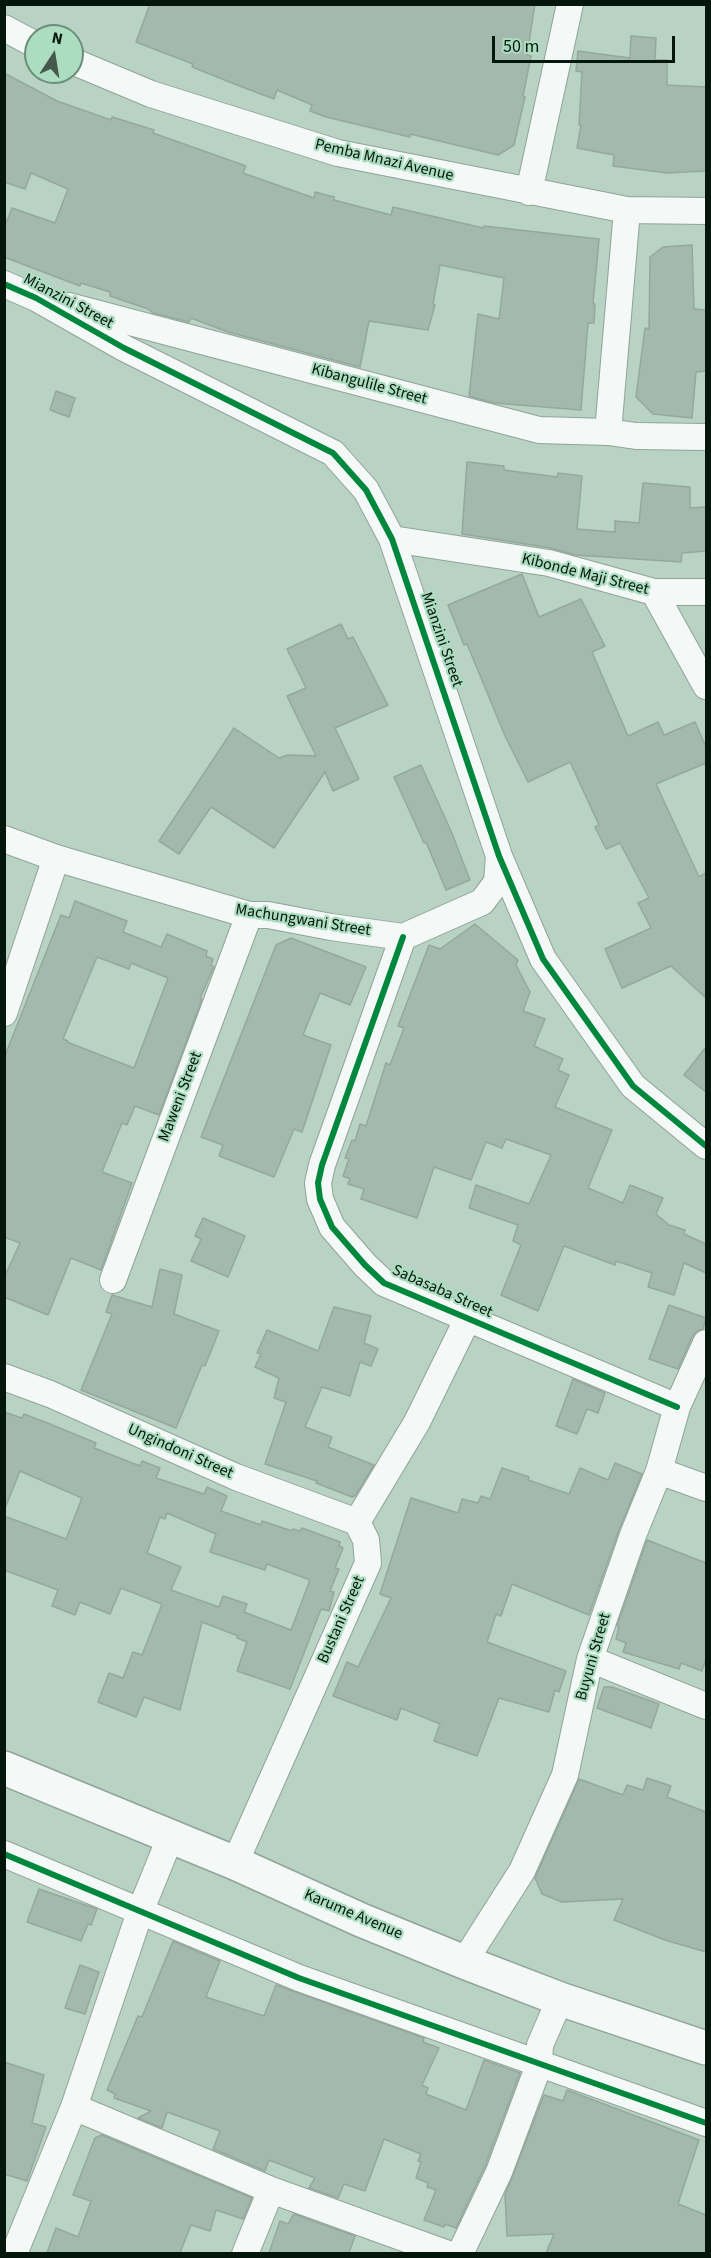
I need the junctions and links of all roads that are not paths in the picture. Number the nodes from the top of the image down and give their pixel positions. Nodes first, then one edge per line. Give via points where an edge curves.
1 (570, 4) edge
2 (4, 28) edge
3 (24, 39) edge
4 (84, 66) edge
5 (530, 192) junction
6 (627, 210) junction
7 (706, 211) edge
8 (4, 284) edge
9 (36, 297) junction
10 (608, 432) junction
11 (706, 438) edge
12 (392, 539) junction
13 (654, 592) junction
14 (706, 592) edge
15 (706, 686) edge
16 (4, 839) edge
17 (499, 856) junction
18 (56, 858) junction
19 (249, 915) junction
20 (403, 937) junction
21 (4, 1013) edge
22 (706, 1146) edge
23 (113, 1280) dead end
24 (468, 1318) junction
25 (706, 1343) edge
26 (4, 1377) edge
27 (677, 1407) junction
28 (659, 1471) junction
29 (706, 1488) edge
30 (357, 1522) junction
31 (590, 1659) junction
32 (706, 1706) edge
33 (4, 1768) edge
34 (166, 1847) junction
35 (4, 1854) edge
36 (235, 1863) junction
37 (140, 1912) junction
38 (464, 1962) junction
39 (555, 2008) junction
40 (706, 2048) edge
41 (539, 2055) junction
42 (74, 2107) junction
43 (706, 2123) edge
44 (271, 2190) junction
45 (14, 2253) edge
46 (245, 2253) edge
47 (448, 2253) edge
48 (460, 2253) edge

1 - 5 street
2 - 3 street
4 - 5 street, Pemba Mnazi Avenue via 151,94 338,153
5 - 6 street, Pemba Mnazi Avenue
6 - 7 street, Pemba Mnazi Avenue
6 - 10 street
8 - 9 street, Mianzini Street
9 - 10 street, Kibangulile Street via 539,430
9 - 12 street, Mianzini Street via 124,348 333,453 366,490
10 - 11 street, Kibangulile Street
12 - 13 street, Kibonde Maji Street via 549,563
12 - 17 street, Mianzini Street
13 - 14 street, Kibonde Maji Street
13 - 15 street
16 - 18 street, Machungwani Street
17 - 20 street via 497,882 482,902
17 - 22 street, Mianzini Street via 543,959 585,1020 633,1086
18 - 19 street, Machungwani Street
18 - 21 street
19 - 20 street, Machungwani Street
19 - 23 street, Maweni Street
20 - 24 street, Sabasaba Street via 321,1165 320,1199 332,1227 384,1284
24 - 27 street, Sabasaba Street
24 - 30 street via 417,1422
25 - 27 street, Buyuni Street
26 - 30 street, Ungindoni Street via 236,1477
27 - 28 street, Buyuni Street
28 - 29 street
28 - 31 street, Buyuni Street
30 - 36 street, Bustani Street via 366,1540 368,1563
31 - 32 street
31 - 38 street, Buyuni Street via 565,1775 522,1871
33 - 34 main road, Karume Avenue
34 - 36 main road, Karume Avenue
34 - 37 street
35 - 37 street
36 - 38 main road, Karume Avenue
37 - 41 street via 299,1978
37 - 42 street
38 - 39 main road, Karume Avenue
39 - 40 main road, Karume Avenue
39 - 41 street
41 - 43 street
41 - 48 street via 499,2172
42 - 44 street
42 - 45 street
44 - 46 street
44 - 47 street

